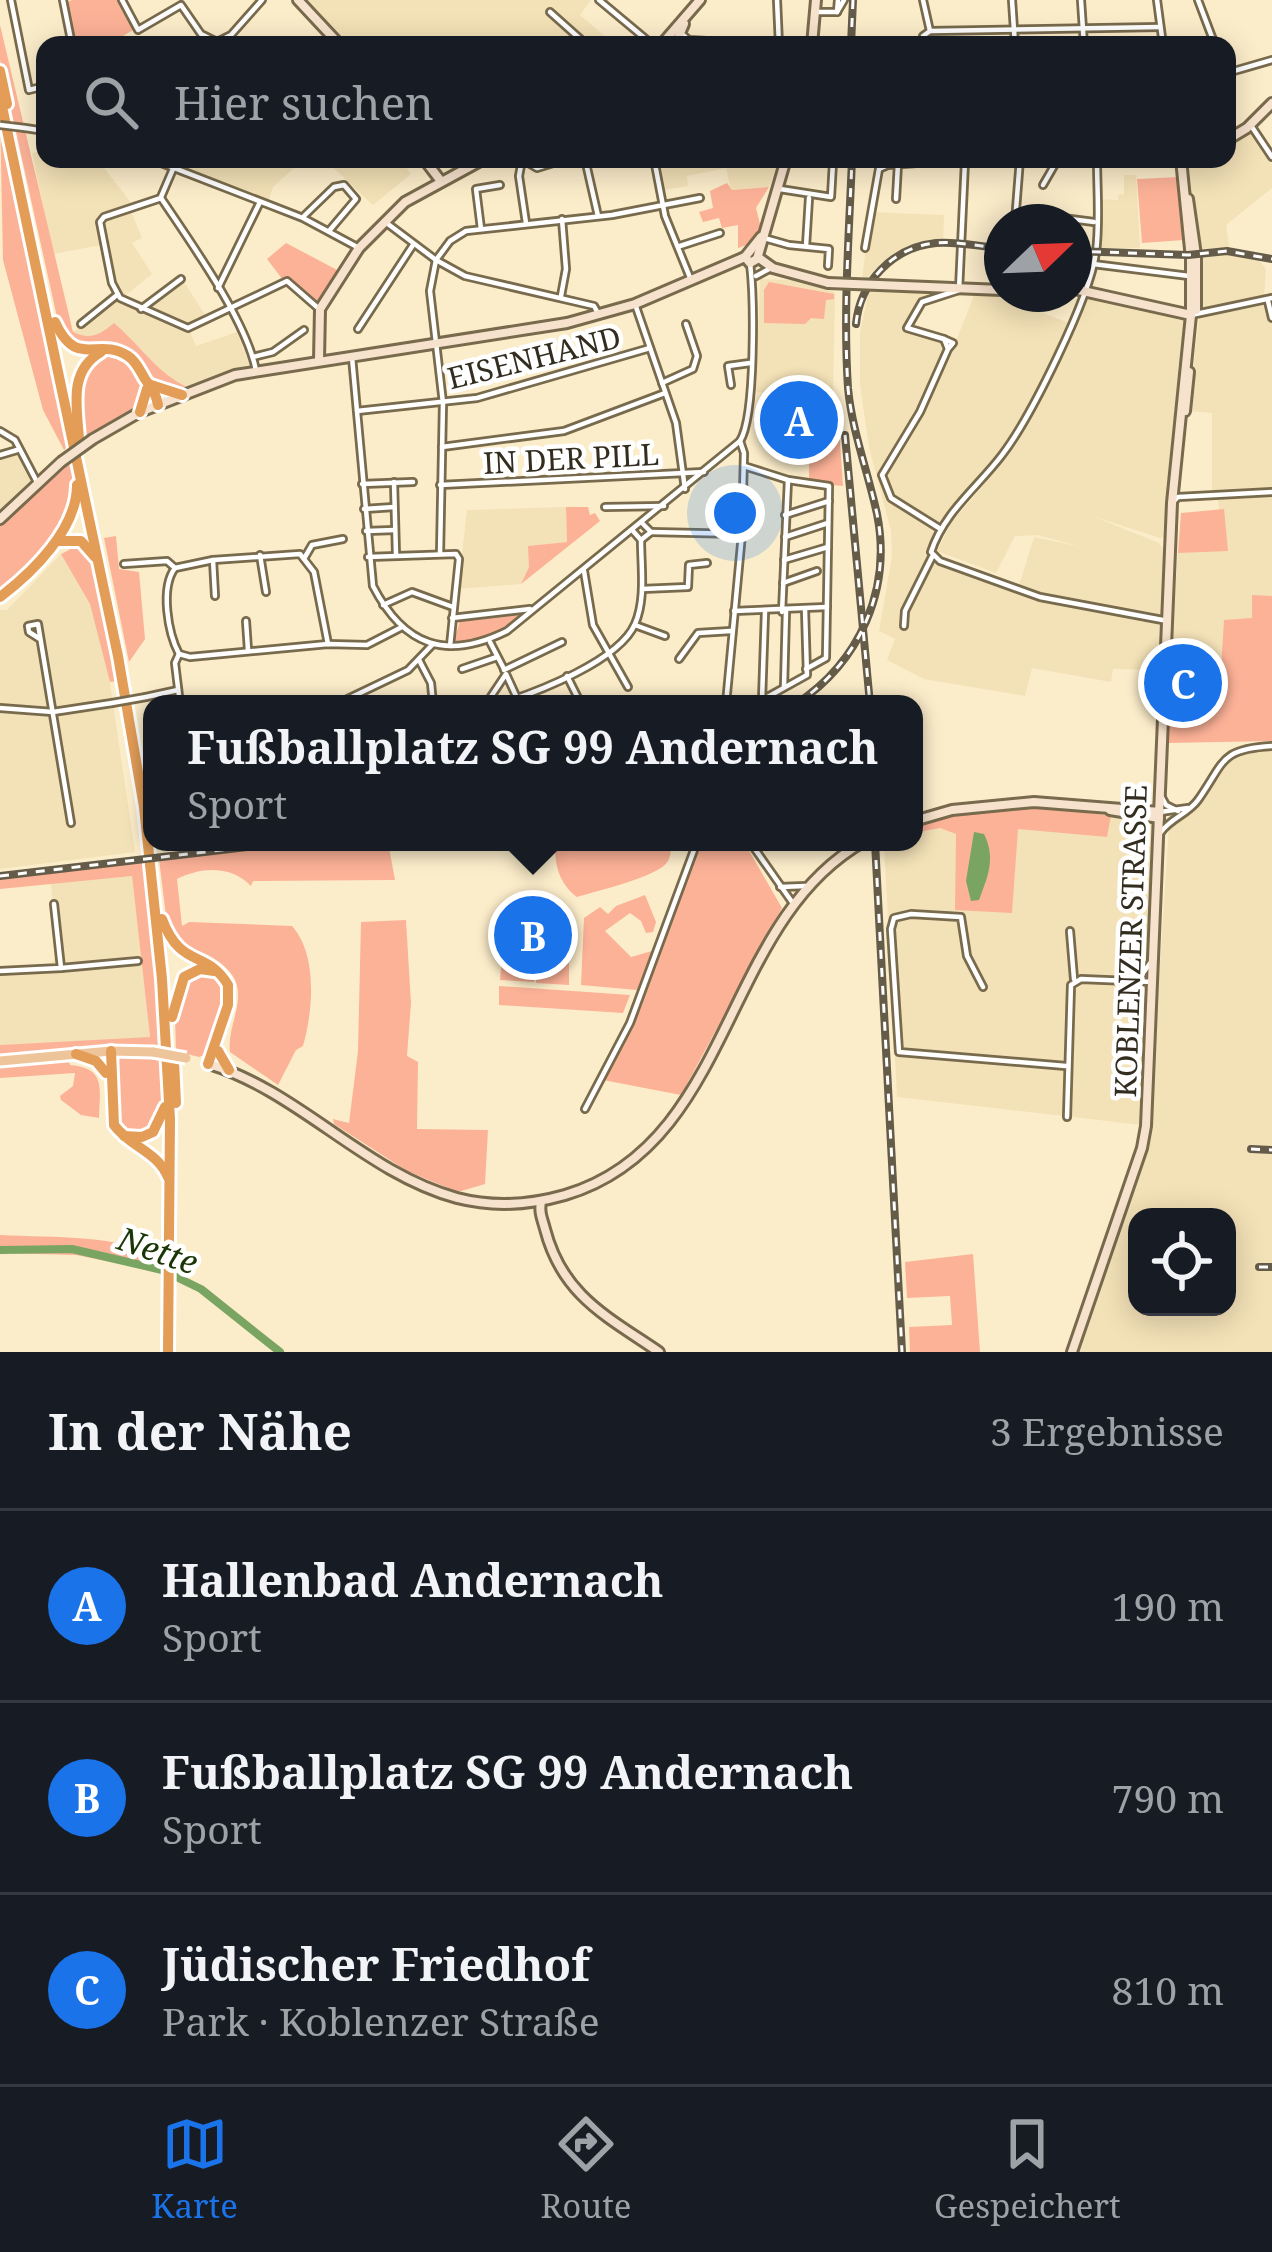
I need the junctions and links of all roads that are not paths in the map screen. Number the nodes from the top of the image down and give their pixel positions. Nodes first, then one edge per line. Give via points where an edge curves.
1 (11, 0) edge
2 (63, 0) edge
3 (122, 0) edge
4 (262, 0) edge
5 (298, 0) edge
6 (599, 0) edge
7 (700, 0) edge
8 (778, 0) edge
9 (816, 0) edge
10 (841, 0) edge
11 (923, 0) edge
12 (1012, 0) edge
13 (1081, 0) edge
14 (1157, 0) edge
15 (1198, 0) edge
16 (550, 12) dead end
17 (815, 12) junction
18 (1160, 27) junction
19 (1082, 29) junction
20 (1014, 31) junction
21 (678, 32) junction
22 (930, 32) junction
23 (70, 36) edge
24 (205, 36) edge
25 (229, 36) edge
26 (332, 36) edge
27 (577, 36) edge
28 (648, 36) edge
29 (672, 36) edge
30 (677, 36) edge
31 (684, 36) edge
32 (778, 36) edge
33 (813, 36) edge
34 (923, 36) edge
35 (1014, 36) edge
36 (1083, 36) edge
37 (1162, 36) edge
38 (1212, 36) edge
39 (1272, 60) edge
40 (1236, 70) edge
41 (0, 71) edge
42 (36, 88) edge
43 (0, 97) edge
44 (1272, 103) edge
45 (1250, 123) junction
46 (0, 125) edge
47 (36, 130) edge
48 (1236, 132) edge
49 (1272, 158) edge
50 (168, 168) edge
51 (431, 168) edge
52 (465, 168) edge
53 (520, 168) edge
54 (587, 168) edge
55 (655, 168) edge
56 (783, 168) edge
57 (833, 168) edge
58 (882, 168) edge
59 (901, 168) edge
60 (965, 168) edge
61 (1019, 168) edge
62 (1053, 168) edge
63 (1097, 168) edge
64 (1187, 168) edge
65 (1188, 168) edge
66 (172, 170) junction
67 (440, 180) junction
68 (500, 185) dead end
69 (1043, 185) dead end
70 (777, 188) junction
71 (809, 196) junction
72 (160, 198) junction
73 (700, 198) dead end
74 (896, 199) dead end
75 (260, 202) junction
76 (1017, 204) edge
77 (662, 205) junction
78 (598, 216) junction
79 (303, 218) junction
80 (562, 219) junction
81 (384, 221) junction
82 (1092, 222) edge
83 (1096, 222) junction
84 (526, 223) junction
85 (481, 229) junction
86 (328, 231) junction
87 (720, 233) dead end
88 (763, 237) junction
89 (413, 245) junction
90 (806, 246) junction
91 (677, 247) junction
92 (359, 248) junction
93 (865, 248) dead end
94 (753, 257) junction
95 (436, 260) junction
96 (1093, 265) joint
97 (828, 266) dead end
98 (770, 268) junction
99 (756, 276) junction
100 (1194, 276) junction
101 (182, 279) dead end
102 (691, 280) junction
103 (752, 285) junction
104 (218, 288) junction
105 (959, 290) junction
106 (984, 290) edge
107 (1092, 292) edge
108 (117, 295) junction
109 (560, 297) junction
110 (1270, 299) edge
111 (635, 304) junction
112 (229, 308) junction
113 (141, 309) junction
114 (320, 309) junction
115 (1070, 312) edge
116 (600, 316) junction
117 (1194, 316) junction
118 (1272, 319) edge
119 (55, 322) junction
120 (81, 324) dead end
121 (686, 324) dead end
122 (358, 329) dead end
123 (304, 330) dead end
124 (435, 344) junction
125 (319, 346) junction
126 (650, 348) junction
127 (104, 351) junction
128 (253, 357) junction
129 (352, 357) junction
130 (340, 358) junction
131 (319, 360) junction
132 (751, 363) junction
133 (256, 370) junction
134 (662, 383) junction
135 (148, 384) junction
136 (731, 385) dead end
137 (665, 393) junction
138 (182, 394) junction
139 (442, 403) junction
140 (158, 405) junction
141 (356, 411) junction
142 (140, 412) junction
143 (0, 430) edge
144 (86, 439) junction
145 (740, 441) junction
146 (442, 447) junction
147 (17, 450) junction
148 (0, 455) edge
149 (76, 455) junction
150 (744, 466) junction
151 (704, 472) junction
152 (683, 473) junction
153 (788, 480) junction
154 (37, 482) junction
155 (394, 482) junction
156 (413, 482) dead end
157 (362, 484) junction
158 (440, 485) junction
159 (685, 489) junction
160 (1272, 492) edge
161 (1175, 497) junction
162 (829, 501) junction
163 (664, 506) junction
164 (394, 507) junction
165 (605, 507) dead end
166 (364, 508) junction
167 (785, 515) junction
168 (0, 519) edge
169 (643, 523) junction
170 (828, 523) junction
171 (939, 528) junction
172 (395, 530) junction
173 (365, 531) junction
174 (633, 531) junction
175 (651, 532) junction
176 (742, 533) junction
177 (784, 537) junction
178 (343, 539) dead end
179 (641, 540) junction
180 (53, 542) junction
181 (828, 547) junction
182 (440, 554) junction
183 (260, 555) junction
184 (396, 555) junction
185 (368, 556) junction
186 (305, 557) junction
187 (932, 557) junction
188 (213, 560) junction
189 (784, 560) junction
190 (706, 563) dead end
191 (124, 564) dead end
192 (175, 568) junction
193 (100, 569) junction
194 (584, 571) junction
195 (817, 571) dead end
196 (783, 583) junction
197 (642, 589) junction
198 (266, 592) dead end
199 (214, 596) dead end
200 (0, 597) edge
201 (383, 605) junction
202 (827, 607) junction
203 (453, 608) junction
204 (535, 608) junction
205 (805, 609) junction
206 (734, 611) junction
207 (765, 612) junction
208 (784, 612) junction
209 (452, 618) junction
210 (246, 621) dead end
211 (1168, 621) junction
212 (635, 625) junction
213 (904, 626) dead end
214 (402, 627) junction
215 (731, 632) junction
216 (665, 636) dead end
217 (40, 639) dead end
218 (489, 639) junction
219 (562, 642) dead end
220 (328, 644) junction
221 (433, 644) junction
222 (449, 647) junction
223 (248, 650) junction
224 (607, 653) junction
225 (179, 654) junction
226 (497, 657) junction
227 (679, 659) dead end
228 (418, 661) junction
229 (462, 669) dead end
230 (806, 669) junction
231 (505, 672) junction
232 (567, 676) junction
233 (628, 687) dead end
234 (784, 687) junction
235 (178, 690) junction
236 (527, 694) edge
237 (155, 695) edge
238 (179, 695) edge
239 (356, 695) edge
240 (432, 695) edge
241 (491, 695) edge
242 (516, 695) edge
243 (576, 695) edge
244 (727, 695) edge
245 (762, 695) edge
246 (770, 695) edge
247 (143, 698) edge
248 (0, 708) edge
249 (53, 712) junction
250 (1272, 746) edge
251 (143, 776) edge
252 (1160, 792) junction
253 (143, 802) edge
254 (1102, 808) junction
255 (1142, 809) junction
256 (1177, 814) junction
257 (1160, 815) junction
258 (923, 819) edge
259 (71, 823) dead end
260 (1159, 836) junction
261 (149, 851) edge
262 (154, 851) edge
263 (694, 851) edge
264 (756, 851) edge
265 (851, 851) edge
266 (806, 886) junction
267 (780, 887) junction
268 (792, 902) junction
269 (54, 904) dead end
270 (163, 919) junction
271 (1070, 931) dead end
272 (1154, 956) junction
273 (138, 961) dead end
274 (61, 968) junction
275 (0, 971) edge
276 (219, 972) junction
277 (1140, 976) junction
278 (1130, 980) junction
279 (1153, 980) junction
280 (1074, 981) junction
281 (982, 987) dead end
282 (172, 1017) junction
283 (219, 1036) junction
284 (111, 1051) junction
285 (218, 1051) junction
286 (76, 1054) junction
287 (0, 1061) edge
288 (208, 1064) junction
289 (1066, 1066) junction
290 (229, 1070) junction
291 (108, 1077) junction
292 (168, 1087) junction
293 (585, 1109) dead end
294 (1067, 1117) dead end
295 (121, 1135) junction
296 (171, 1191) junction
297 (542, 1200) junction
298 (523, 1203) junction
299 (540, 1214) junction
300 (544, 1226) junction
301 (174, 1248) junction
302 (171, 1352) edge
303 (659, 1352) edge
304 (1072, 1352) edge

1 - 42 street via 29,89
2 - 23 street
3 - 24 street via 138,30 181,5
4 - 25 street
5 - 26 street
6 - 28 street
7 - 21 street
8 - 32 street
9 - 17 street
10 - 17 street via 837,12
11 - 22 street
12 - 20 street
13 - 19 street
14 - 18 street
15 - 38 street
16 - 27 street
17 - 33 street
18 - 19 street
18 - 37 street
19 - 20 street
19 - 36 street
20 - 22 street
20 - 35 street
21 - 29 street
21 - 30 street
21 - 31 street
22 - 34 street
39 - 40 street
41 - 119 highway
43 - 149 highway
44 - 45 street
45 - 48 street
45 - 49 street
46 - 47 street, bridge
50 - 66 street
51 - 67 street
52 - 67 street
53 - 84 street
54 - 78 street
55 - 77 street
56 - 70 street
57 - 71 street via 831,197
58 - 93 street
59 - 74 street
60 - 105 street
61 - 76 street
62 - 69 street
63 - 83 street
64 - 100 street, KOBLENZER STRASSE
65 - 100 street, KOBLENZER STRASSE
66 - 72 street
66 - 75 street
67 - 81 street
68 - 85 street via 476,189
70 - 71 street
70 - 88 street
71 - 90 street
72 - 104 street
72 - 108 street via 100,222
73 - 77 street
75 - 79 street
75 - 104 street
77 - 78 street
77 - 91 street
78 - 80 street
79 - 86 street
79 - 86 street via 344,185 356,199
80 - 84 street
80 - 109 street
81 - 89 street
81 - 92 street
82 - 83 street
83 - 96 street
84 - 85 street
85 - 95 street via 455,236
86 - 92 street
87 - 91 street
88 - 90 street
88 - 94 street
89 - 95 street
89 - 122 street
90 - 97 street via 829,248
91 - 102 street
92 - 114 street
94 - 98 street
94 - 99 street
94 - 102 street
94 - 103 street
95 - 109 street via 465,276
95 - 124 street
96 - 100 street
98 - 99 street
98 - 105 street, bridge via 828,283
99 - 103 street
100 - 117 street, KOBLENZER STRASSE
101 - 113 street
102 - 111 street
103 - 132 street
104 - 112 street
105 - 106 street
105 - 171 street via 922,302 907,328 952,340 882,475 891,498
107 - 117 street
108 - 113 street
108 - 120 street
109 - 116 street via 594,306
110 - 117 street
110 - 118 street
111 - 116 street
111 - 126 street
112 - 113 street via 188,328
112 - 114 street via 286,281
112 - 128 street
114 - 125 street
115 - 171 street via 1043,384 1004,452
116 - 124 street
117 - 161 street, KOBLENZER STRASSE
119 - 127 highway via 70,346
119 - 144 highway
121 - 134 street via 693,369
123 - 128 street
124 - 129 street
124 - 139 street
125 - 130 street
125 - 131 street
126 - 134 street
126 - 139 street, EISENHAND
127 - 135 highway via 130,357
127 - 144 highway via 78,380
128 - 133 street
129 - 130 street
129 - 141 street
130 - 131 street
131 - 133 street
132 - 136 street via 728,366
132 - 145 street
133 - 138 street
134 - 137 street
135 - 138 highway
135 - 140 highway
135 - 142 highway
137 - 146 street via 564,431
137 - 152 street
138 - 140 street
139 - 141 street, EISENHAND
139 - 146 street
140 - 142 street
141 - 157 street
142 - 144 street
143 - 147 street
144 - 154 street, bridge
144 - 251 highway
145 - 150 street
145 - 151 street
146 - 158 street
147 - 148 street
147 - 154 street
149 - 180 highway via 75,508
149 - 193 highway
150 - 153 street
150 - 176 street
151 - 152 street, IN DER PILL
151 - 159 street
152 - 158 street, IN DER PILL
152 - 159 street
153 - 162 street via 829,486
153 - 167 street
154 - 168 street
155 - 156 street
155 - 157 street
155 - 164 street
157 - 166 street
158 - 182 street
159 - 163 street
160 - 161 street
161 - 211 street, KOBLENZER STRASSE
162 - 167 street
162 - 170 street
163 - 165 street
163 - 169 street
164 - 166 street
164 - 172 street
166 - 173 street
167 - 177 street
169 - 174 street
169 - 175 street
170 - 177 street
170 - 181 street
171 - 187 street
172 - 173 street
172 - 184 street
173 - 185 street
174 - 179 street
174 - 194 street
175 - 176 street
175 - 179 street
176 - 206 street
177 - 189 street
178 - 186 street via 312,545
179 - 197 street
180 - 193 highway via 81,541
180 - 200 highway
181 - 189 street
181 - 202 street
182 - 184 street
182 - 203 street via 458,559
183 - 186 street
183 - 188 street
183 - 198 street
184 - 185 street
185 - 201 street
186 - 220 street
187 - 211 street via 1040,597
187 - 213 street
188 - 192 street
188 - 199 street
189 - 196 street
190 - 197 street via 688,565 688,587
191 - 192 street via 167,560
192 - 225 street via 166,589
193 - 253 highway
194 - 204 street
194 - 224 street via 592,625
195 - 196 street
196 - 208 street
197 - 212 street
201 - 203 street via 412,592
201 - 214 street
202 - 205 street
202 - 230 street via 826,658
203 - 209 street
204 - 209 street
204 - 218 street
205 - 208 street
205 - 230 street
206 - 207 street
206 - 215 street
207 - 208 street
207 - 245 street
208 - 234 street
209 - 222 street
210 - 223 street
211 - 252 street, KOBLENZER STRASSE
212 - 216 street
212 - 224 street
214 - 220 street via 367,645
214 - 221 street
215 - 227 street via 698,634
215 - 244 street
217 - 249 street
218 - 222 street
218 - 226 street
219 - 231 street
220 - 223 street
221 - 222 street
221 - 228 street
223 - 225 street
224 - 232 street
224 - 233 street
225 - 235 street
226 - 229 street
226 - 231 street
228 - 239 street
228 - 240 street
230 - 234 street
231 - 241 street
231 - 242 street
232 - 236 street
232 - 243 street
234 - 246 street
235 - 237 street, bridge
235 - 238 street
247 - 249 street, bridge
248 - 249 street
249 - 259 street
250 - 256 street via 1226,757 1193,805
252 - 255 street
252 - 256 street
252 - 257 street, KOBLENZER STRASSE
254 - 255 street
254 - 257 street
254 - 258 street via 995,804
255 - 257 street
256 - 257 street
256 - 260 street
257 - 260 street, KOBLENZER STRASSE
260 - 272 street, KOBLENZER STRASSE
261 - 292 highway
262 - 270 highway
263 - 293 street via 630,1023
264 - 267 street
265 - 266 street
266 - 267 street
266 - 268 street
267 - 268 street
268 - 297 street via 664,1131 609,1176
269 - 274 street
270 - 276 highway via 179,951
270 - 282 highway
271 - 280 street
272 - 277 street
272 - 279 street, KOBLENZER STRASSE
273 - 274 street
274 - 275 street
276 - 282 highway via 184,977
276 - 283 highway via 229,994
277 - 278 street
277 - 279 street
278 - 279 street
278 - 280 street
279 - 304 street, KOBLENZER STRASSE via 1142,1148
280 - 289 street
281 - 289 street via 961,916 892,920 899,1052
282 - 301 highway
283 - 285 highway
283 - 288 highway
284 - 286 main road
284 - 288 main road, bridge
284 - 291 highway
285 - 288 highway
285 - 290 highway
286 - 287 main road
286 - 291 highway
288 - 290 street
289 - 294 street
290 - 298 street via 403,1175 458,1198
291 - 295 highway
292 - 295 highway via 156,1129
292 - 296 highway
295 - 296 highway via 159,1160
296 - 301 highway
297 - 298 street
297 - 299 street
297 - 300 street
298 - 299 street
299 - 300 street
300 - 303 street via 574,1289
301 - 302 highway

